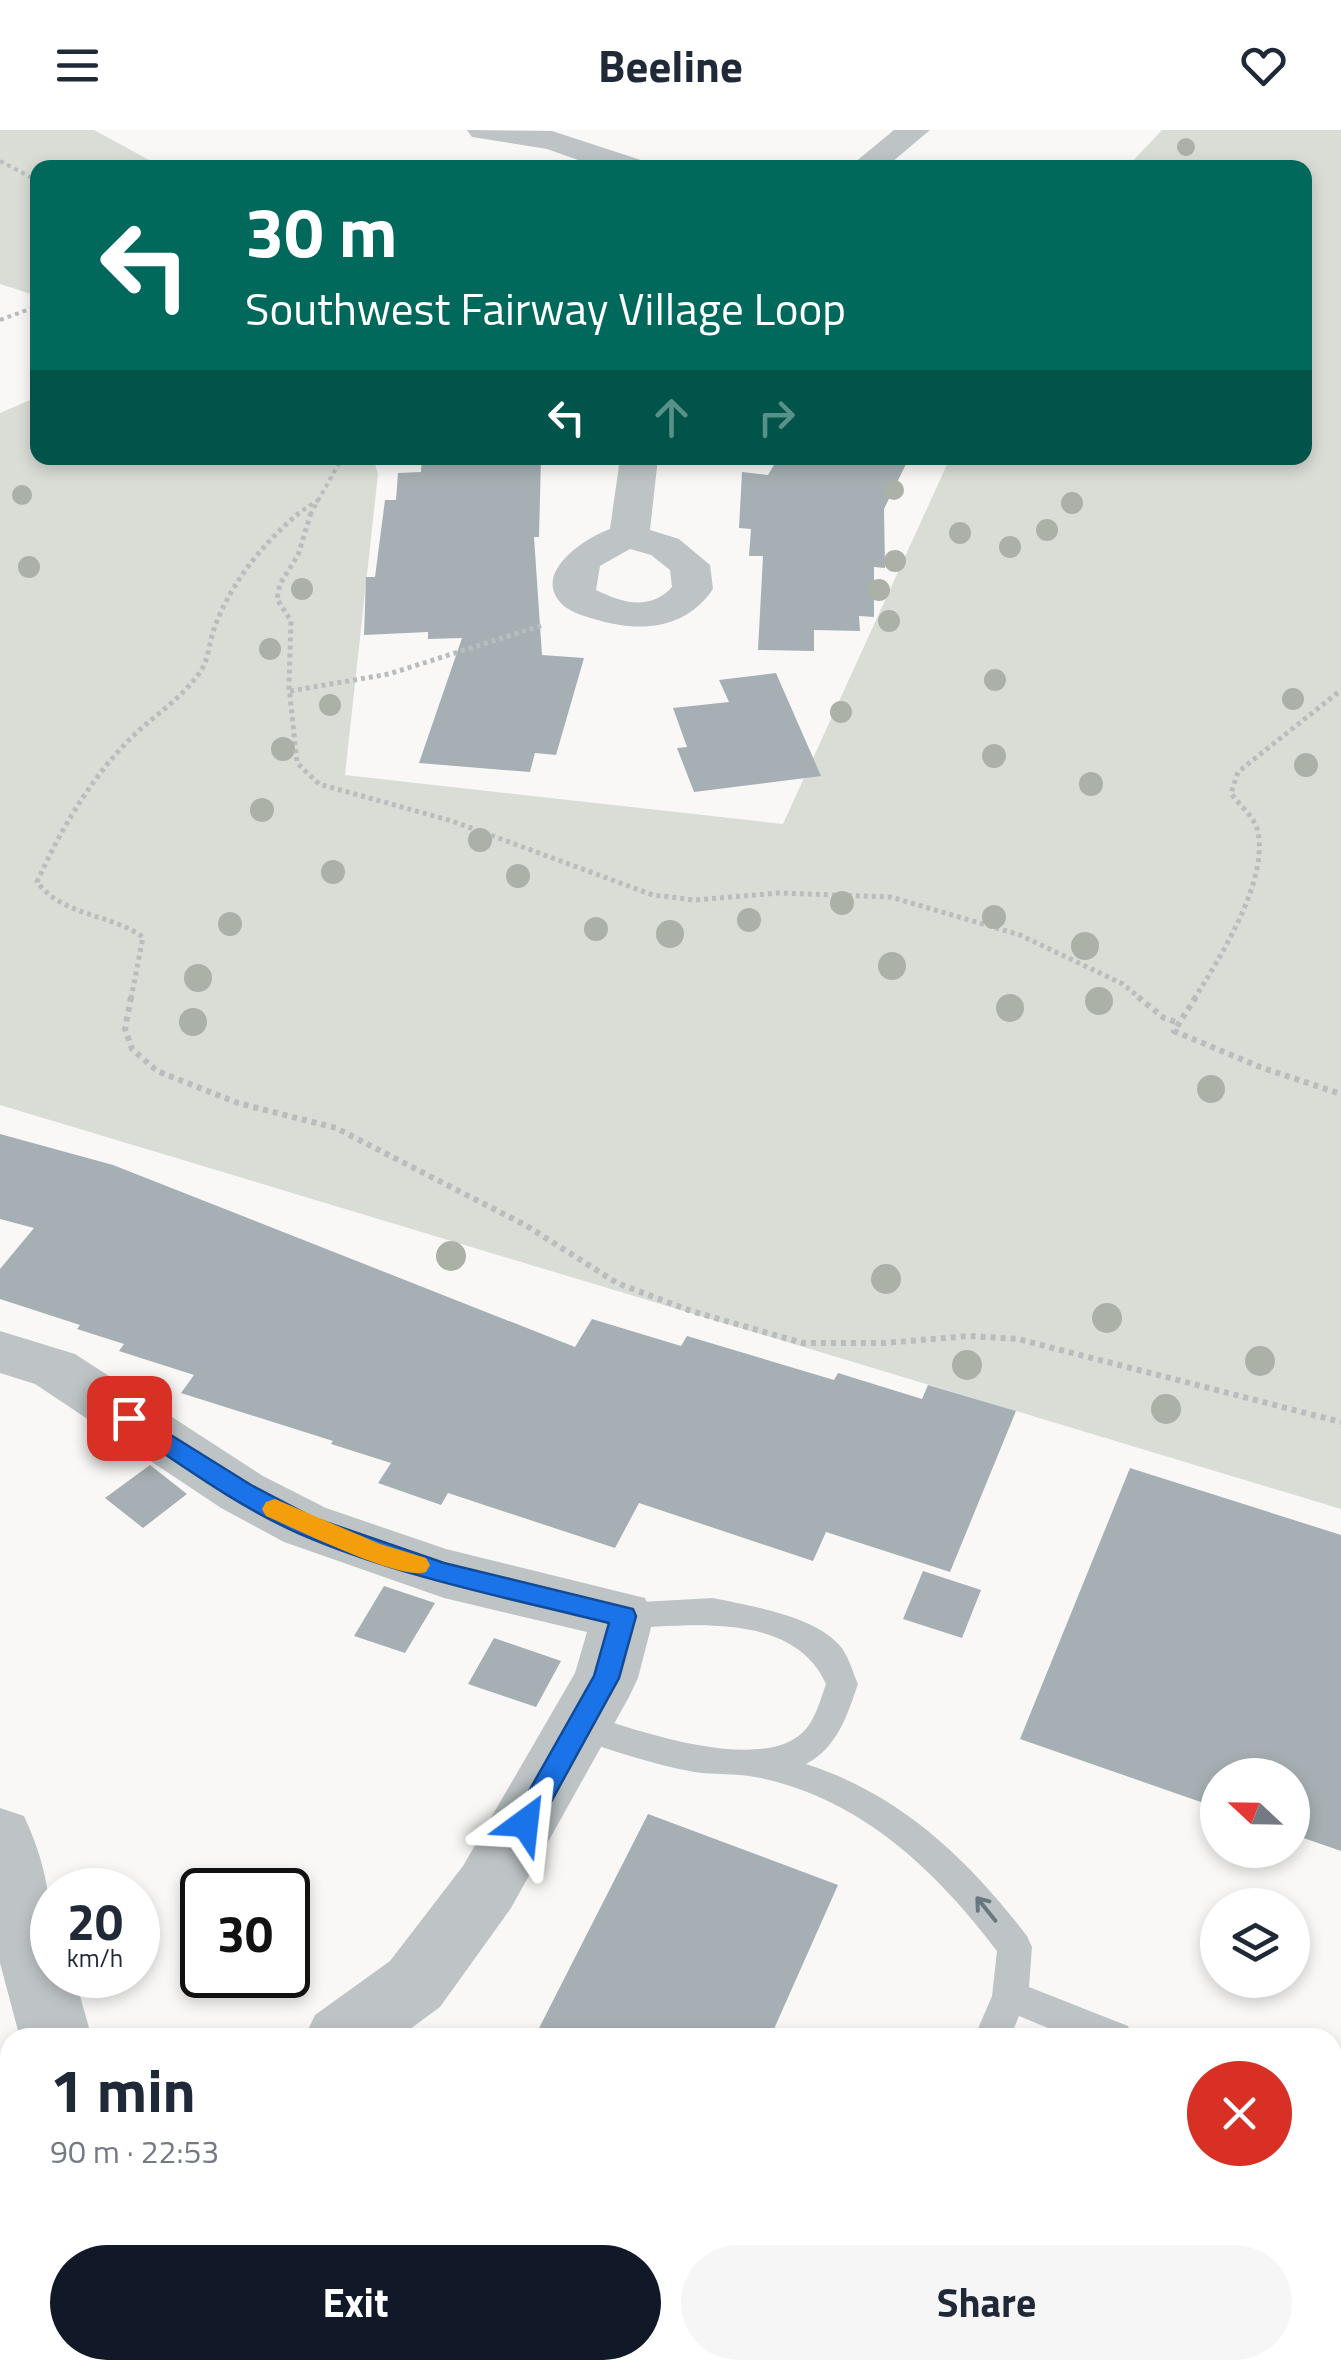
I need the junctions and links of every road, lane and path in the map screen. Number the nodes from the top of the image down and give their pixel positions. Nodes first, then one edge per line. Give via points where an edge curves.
1 (483, 130) edge
2 (914, 130) edge
3 (609, 160) edge
4 (875, 160) edge
5 (0, 161) edge
6 (30, 177) edge
7 (30, 309) edge
8 (0, 320) edge
9 (338, 465) edge
10 (638, 465) edge
11 (318, 500) junction
12 (629, 536) dead end
13 (544, 624) dead end
14 (1341, 690) edge
15 (290, 691) junction
16 (1180, 1023) junction
17 (1341, 1094) edge
18 (0, 1352) edge
19 (1341, 1422) edge
20 (624, 1616) junction
21 (581, 1726) junction
22 (747, 1760) junction
23 (0, 1837) edge
24 (1010, 1996) junction
25 (53, 2028) edge
26 (354, 2028) edge
27 (996, 2028) edge
28 (1090, 2028) edge

1 - 3 street via 552,140
2 - 4 street
5 - 6 path
7 - 8 path
9 - 11 path
10 - 12 street
11 - 15 path via 277,599 290,621
11 - 19 path via 296,511 225,602 204,668 106,766 51,848 37,882 46,899 130,925 143,937 125,1029 132,1049 157,1071 200,1090 336,1128 410,1162 617,1283 691,1311 803,1343 1018,1339
13 - 15 path via 389,674
14 - 16 path via 1238,772 1231,794 1258,825 1262,858 1250,896
15 - 16 path via 296,762 318,784 452,821 654,894 695,900 779,893 892,897 1020,935 1123,984
16 - 17 path via 1174,1031
18 - 20 street via 54,1369 242,1492 305,1525 444,1573
20 - 21 street via 606,1678
20 - 22 lane via 713,1611 769,1622 829,1655 842,1684 810,1746 776,1759
21 - 22 lane via 661,1754
21 - 26 street via 487,1887 416,1984
24 -> 22 lane via 1015,1947 982,1902 926,1848 864,1802
23 - 25 street
24 - 27 lane
24 - 28 lane

